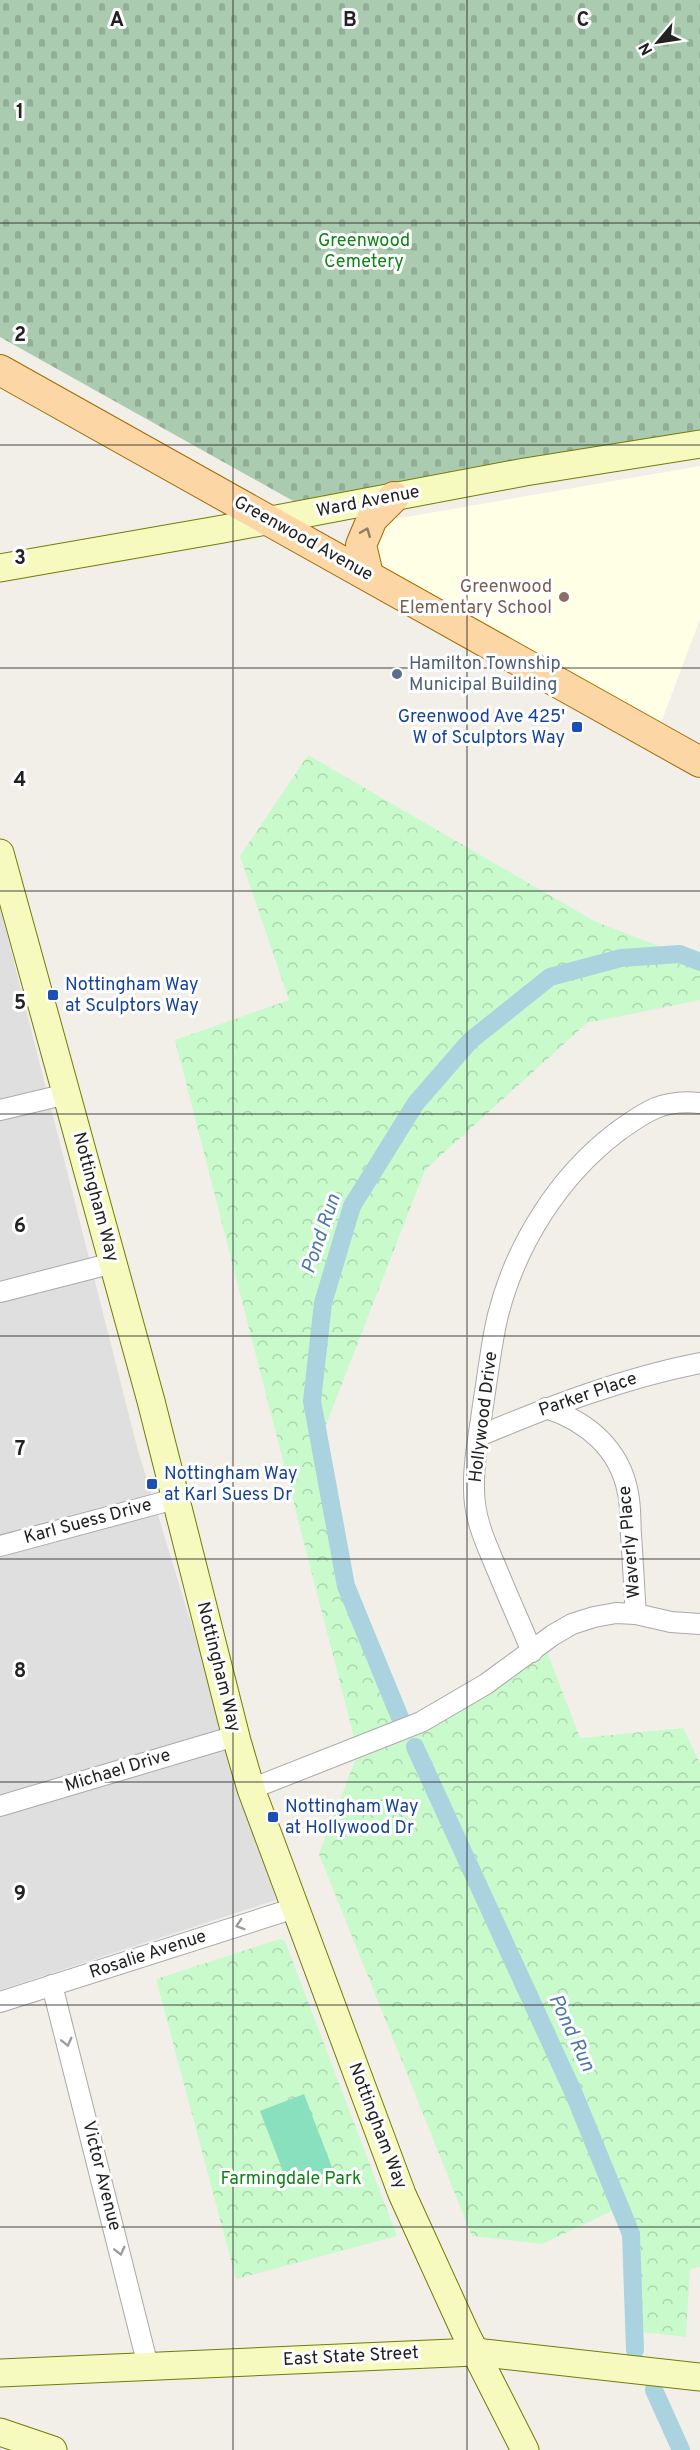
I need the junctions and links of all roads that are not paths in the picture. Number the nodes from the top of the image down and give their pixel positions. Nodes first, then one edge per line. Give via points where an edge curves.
1 (0, 370) edge
2 (700, 444) edge
3 (394, 497) junction
4 (270, 520) junction
5 (0, 568) edge
6 (368, 575) junction
7 (700, 762) edge
8 (0, 853) edge
9 (7, 909) edge
10 (67, 1094) junction
11 (700, 1103) edge
12 (0, 1110) edge
13 (113, 1263) junction
14 (0, 1292) edge
15 (700, 1364) edge
16 (546, 1408) junction
17 (479, 1436) junction
18 (175, 1499) junction
19 (0, 1546) edge
20 (636, 1614) junction
21 (700, 1624) edge
22 (532, 1652) junction
23 (235, 1736) junction
24 (251, 1789) junction
25 (0, 1806) edge
26 (295, 1908) junction
27 (52, 1985) junction
28 (0, 2002) edge
29 (475, 2352) junction
30 (148, 2366) junction
31 (0, 2373) edge
32 (700, 2377) edge
33 (0, 2432) edge
34 (53, 2450) edge
35 (525, 2450) edge

1 - 4 main road, Greenwood Avenue
2 - 3 street, Ward Avenue
3 - 4 street, Ward Avenue
6 -> 3 main road via 361,545 372,519
4 - 5 street, Ward Avenue
4 - 6 main road, Greenwood Avenue
6 - 7 main road, Greenwood Avenue
8 - 9 street, Nottingham Way
9 - 10 street, Nottingham Way
10 - 12 street
10 - 13 street, Nottingham Way
11 - 17 street, Hollywood Drive via 666,1104 644,1112 583,1162 539,1218 498,1315
13 - 14 street
13 - 18 street, Nottingham Way
15 - 16 street, Parker Place via 627,1381
16 - 17 street, Parker Place
16 - 20 street, Waverly Place via 584,1424 600,1438 622,1473 629,1494
17 - 22 street, Hollywood Drive via 474,1479 480,1528
18 - 19 street, Karl Suess Drive
18 - 23 street, Nottingham Way
20 - 21 street, Waverly Place
20 - 22 street via 616,1613 572,1624
22 - 24 street via 421,1722
23 - 24 street, Nottingham Way
23 - 25 street, Michael Drive
24 - 26 street, Nottingham Way
26 -> 27 street, Rosalie Avenue
26 - 29 street, Nottingham Way via 402,2194
27 - 28 street, Rosalie Avenue
27 -> 30 street, Victor Avenue
29 - 30 street, East State Street
29 - 32 street, East State Street
29 - 35 street, Nottingham Way
30 - 31 street, East State Street
33 - 34 street

